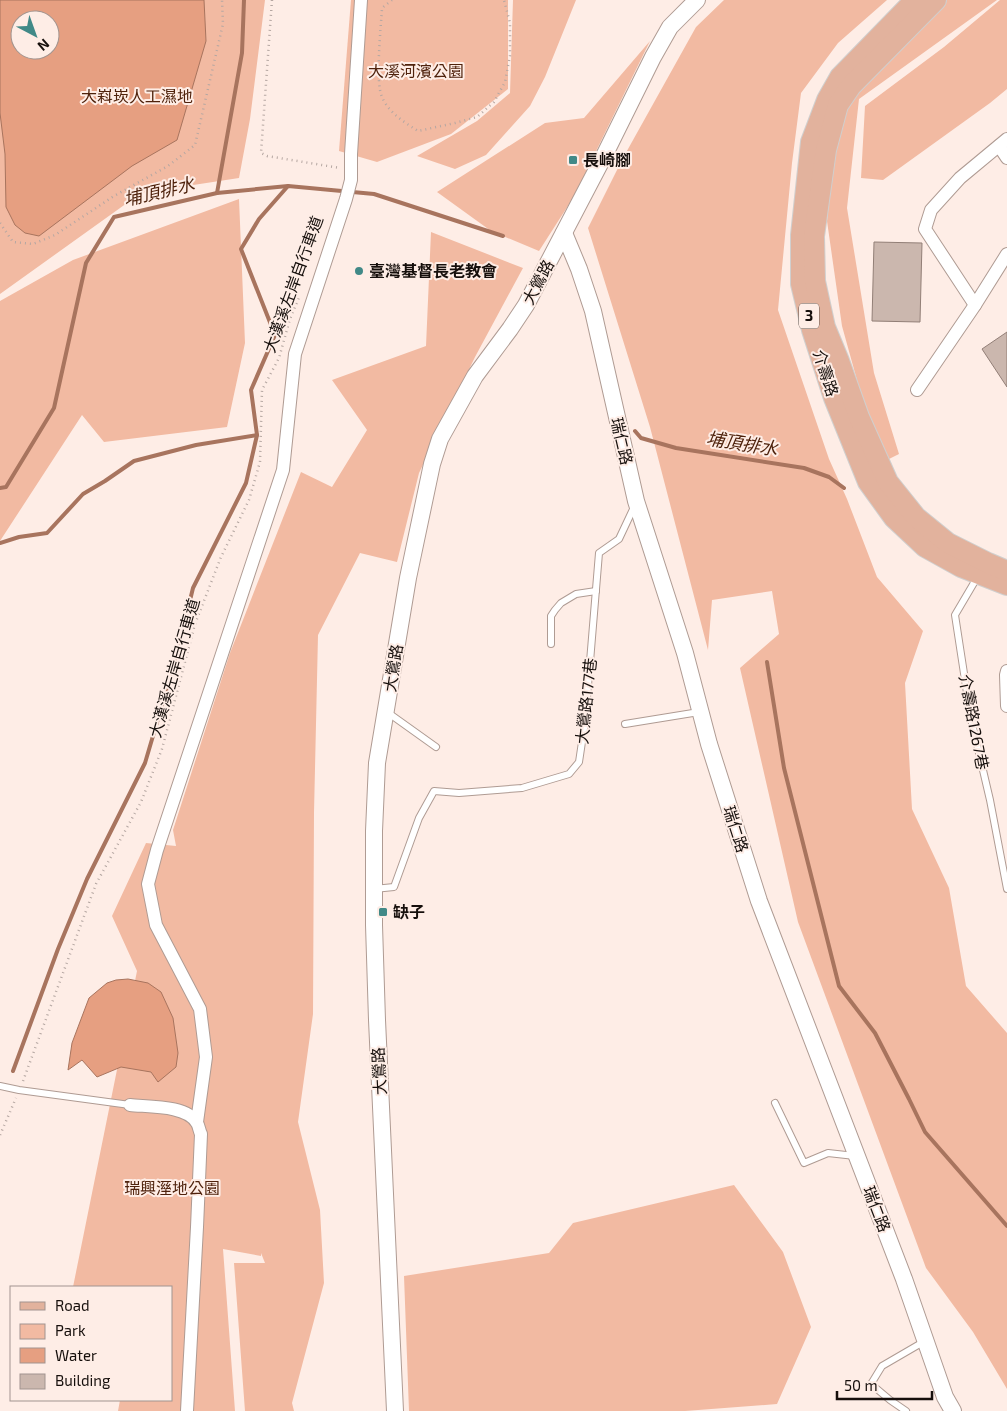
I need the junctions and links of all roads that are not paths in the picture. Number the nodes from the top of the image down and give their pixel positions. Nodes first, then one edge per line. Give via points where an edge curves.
1 (361, 0) edge
2 (697, 0) edge
3 (915, 0) edge
4 (936, 0) edge
5 (1003, 143) edge
6 (1007, 158) edge
7 (564, 233) junction
8 (1007, 254) edge
9 (975, 305) junction
10 (917, 390) dead end
11 (636, 501) junction
12 (984, 569) junction
13 (1007, 570) edge
14 (1007, 585) edge
15 (596, 591) junction
16 (551, 644) dead end
17 (1007, 671) edge
18 (1007, 706) edge
19 (386, 711) junction
20 (700, 712) junction
21 (625, 724) dead end
22 (436, 747) dead end
23 (374, 889) junction
24 (1007, 889) edge
25 (0, 1086) edge
26 (775, 1103) dead end
27 (130, 1105) joint
28 (197, 1122) junction
29 (856, 1156) junction
30 (926, 1341) junction
31 (187, 1411) edge
32 (395, 1411) edge
33 (906, 1411) edge
34 (953, 1411) edge

1 - 28 street via 346,199 295,354 283,470 148,884 156,925 200,1009 206,1057
2 - 7 street, 大鶯路 via 670,27
3 - 12 main road, 介壽路 / 3 via 840,77 826,100 811,142 801,235 801,284 834,398 868,482 894,518 925,547 961,567
4 - 12 main road, 介壽路 / 3 via 851,86 838,105 826,150 814,236 815,281 825,327 858,416 888,482 916,518
5 - 6 street
5 - 9 street via 954,184 931,210 925,229
7 - 11 street, 瑞仁路 via 593,311
7 - 19 street, 大鶯路 via 526,305 475,376 440,439 408,578
8 - 9 street
9 - 10 street
11 - 15 lane, 大鶯路177巷 via 619,539 599,553
11 - 20 street, 瑞仁路 via 685,653
12 - 13 main road, 介壽路 / 3
12 - 14 main road, 介壽路 / 3
12 - 24 lane, 介壽路1267巷 via 955,615 971,719
15 - 16 lane via 576,594 555,610 551,616
15 - 23 lane, 大鶯路177巷 via 579,762 569,774 522,788 459,793 434,791 419,818 394,887
17 - 18 street
19 - 22 lane
19 - 23 street, 大鶯路 via 377,763
20 - 21 lane
20 - 29 street, 瑞仁路 via 759,901
23 - 32 street, 大鶯路
25 - 27 lane
26 - 29 lane via 804,1163 828,1153
27 - 28 street via 176,1110 187,1113
28 - 31 street via 200,1143
29 - 30 street, 瑞仁路
30 - 33 lane via 882,1366 870,1384
30 - 34 street, 瑞仁路

